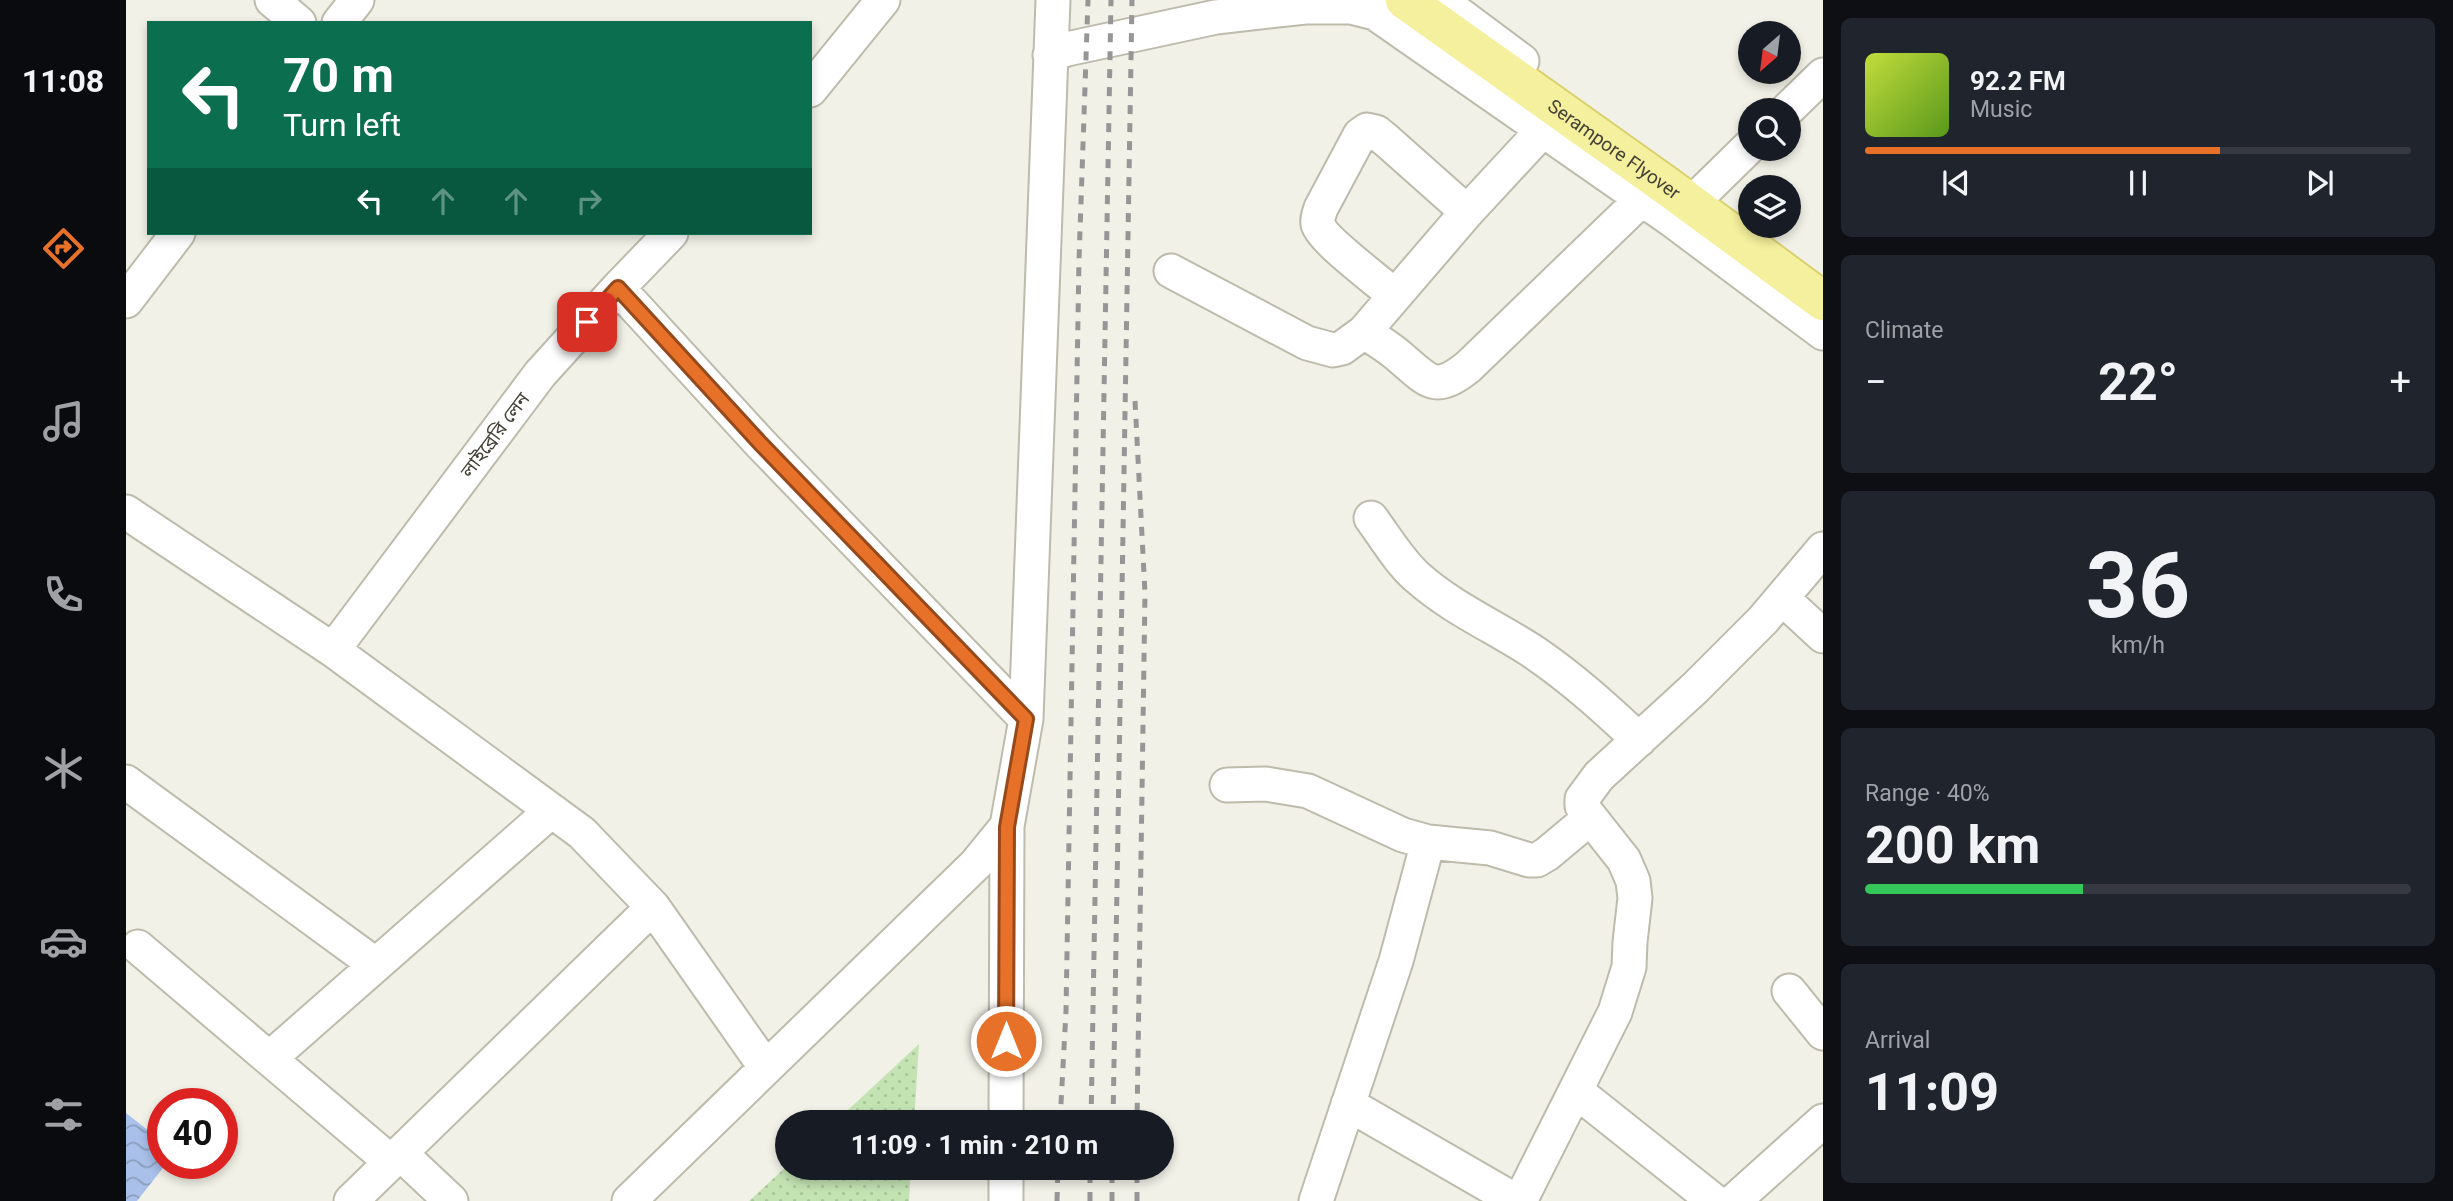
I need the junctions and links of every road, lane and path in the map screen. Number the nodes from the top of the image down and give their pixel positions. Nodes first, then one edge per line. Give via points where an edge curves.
1 (272, 0) edge
2 (356, 0) edge
3 (883, 0) edge
4 (1053, 0) edge
5 (1405, 0) edge
6 (1440, 0) edge
7 (297, 21) edge
8 (340, 21) edge
9 (1050, 55) junction
10 (1823, 75) edge
11 (812, 88) edge
12 (1799, 98) edge
13 (1543, 130) junction
14 (1738, 158) edge
15 (1702, 193) junction
16 (1642, 199) junction
17 (1467, 212) junction
18 (176, 235) edge
19 (669, 235) edge
20 (1171, 271) dead end
21 (1823, 282) edge
22 (618, 288) junction
23 (1395, 296) junction
24 (126, 301) edge
25 (1823, 301) edge
26 (1364, 332) junction
27 (1823, 333) edge
28 (126, 512) edge
29 (1371, 518) dead end
30 (1823, 549) edge
31 (1782, 598) junction
32 (1823, 636) edge
33 (333, 650) junction
34 (1026, 719) junction
35 (1639, 740) junction
36 (126, 782) edge
37 (1227, 785) dead end
38 (551, 811) junction
39 (1590, 818) junction
40 (1007, 827) junction
41 (1428, 842) junction
42 (653, 907) junction
43 (138, 947) dead end
44 (376, 965) junction
45 (1790, 991) dead end
46 (1823, 1032) edge
47 (270, 1058) junction
48 (766, 1068) junction
49 (1576, 1091) junction
50 (1348, 1104) junction
51 (1006, 1110) edge
52 (1823, 1121) edge
53 (396, 1157) junction
54 (1006, 1180) edge
55 (351, 1201) edge
56 (451, 1201) edge
57 (629, 1201) edge
58 (1006, 1201) edge
59 (1316, 1201) edge
60 (1518, 1201) edge
61 (1714, 1201) edge
62 (1734, 1201) edge

1 - 7 street
2 - 8 street
3 - 11 street
4 - 9 street
5 - 25 main road, Serampore Flyover
6 - 15 street
9 - 13 street via 1216,17 1305,7 1361,9 1375,13
9 - 34 street
10 - 12 street
13 - 16 street
13 - 17 street
14 - 15 street
15 - 21 street
16 - 26 street via 1451,380 1432,382 1420,376
16 - 27 street
17 - 23 street
17 - 23 street via 1376,132 1367,130 1360,135 1321,208 1318,226
18 - 24 street
19 - 22 street, লাইব্রেরি লেন
20 - 26 street via 1307,343 1333,350
22 - 33 street, লাইব্রেরি লেন via 540,374
22 - 34 street
23 - 26 street
28 - 33 street
29 - 35 street via 1424,583 1463,612 1537,654 1597,700
30 - 31 street
31 - 32 street
31 - 35 street
33 - 38 street
34 - 40 street
35 - 39 street via 1599,776 1582,799
36 - 44 street
37 - 41 street via 1266,784 1308,791 1380,826
38 - 42 street via 582,833
38 - 44 street
39 - 41 street via 1537,860 1490,848
39 - 49 street via 1624,860 1635,898 1623,992
40 - 48 street via 976,864
40 - 51 street
41 - 50 street via 1396,961
42 - 48 street
42 - 53 street
43 - 47 street
44 - 47 street
45 - 46 street
47 - 53 street
48 - 57 street
49 - 60 street
49 - 61 street
50 - 59 street
50 - 60 street
52 - 62 street
53 - 55 street
53 - 56 street
54 - 58 street

